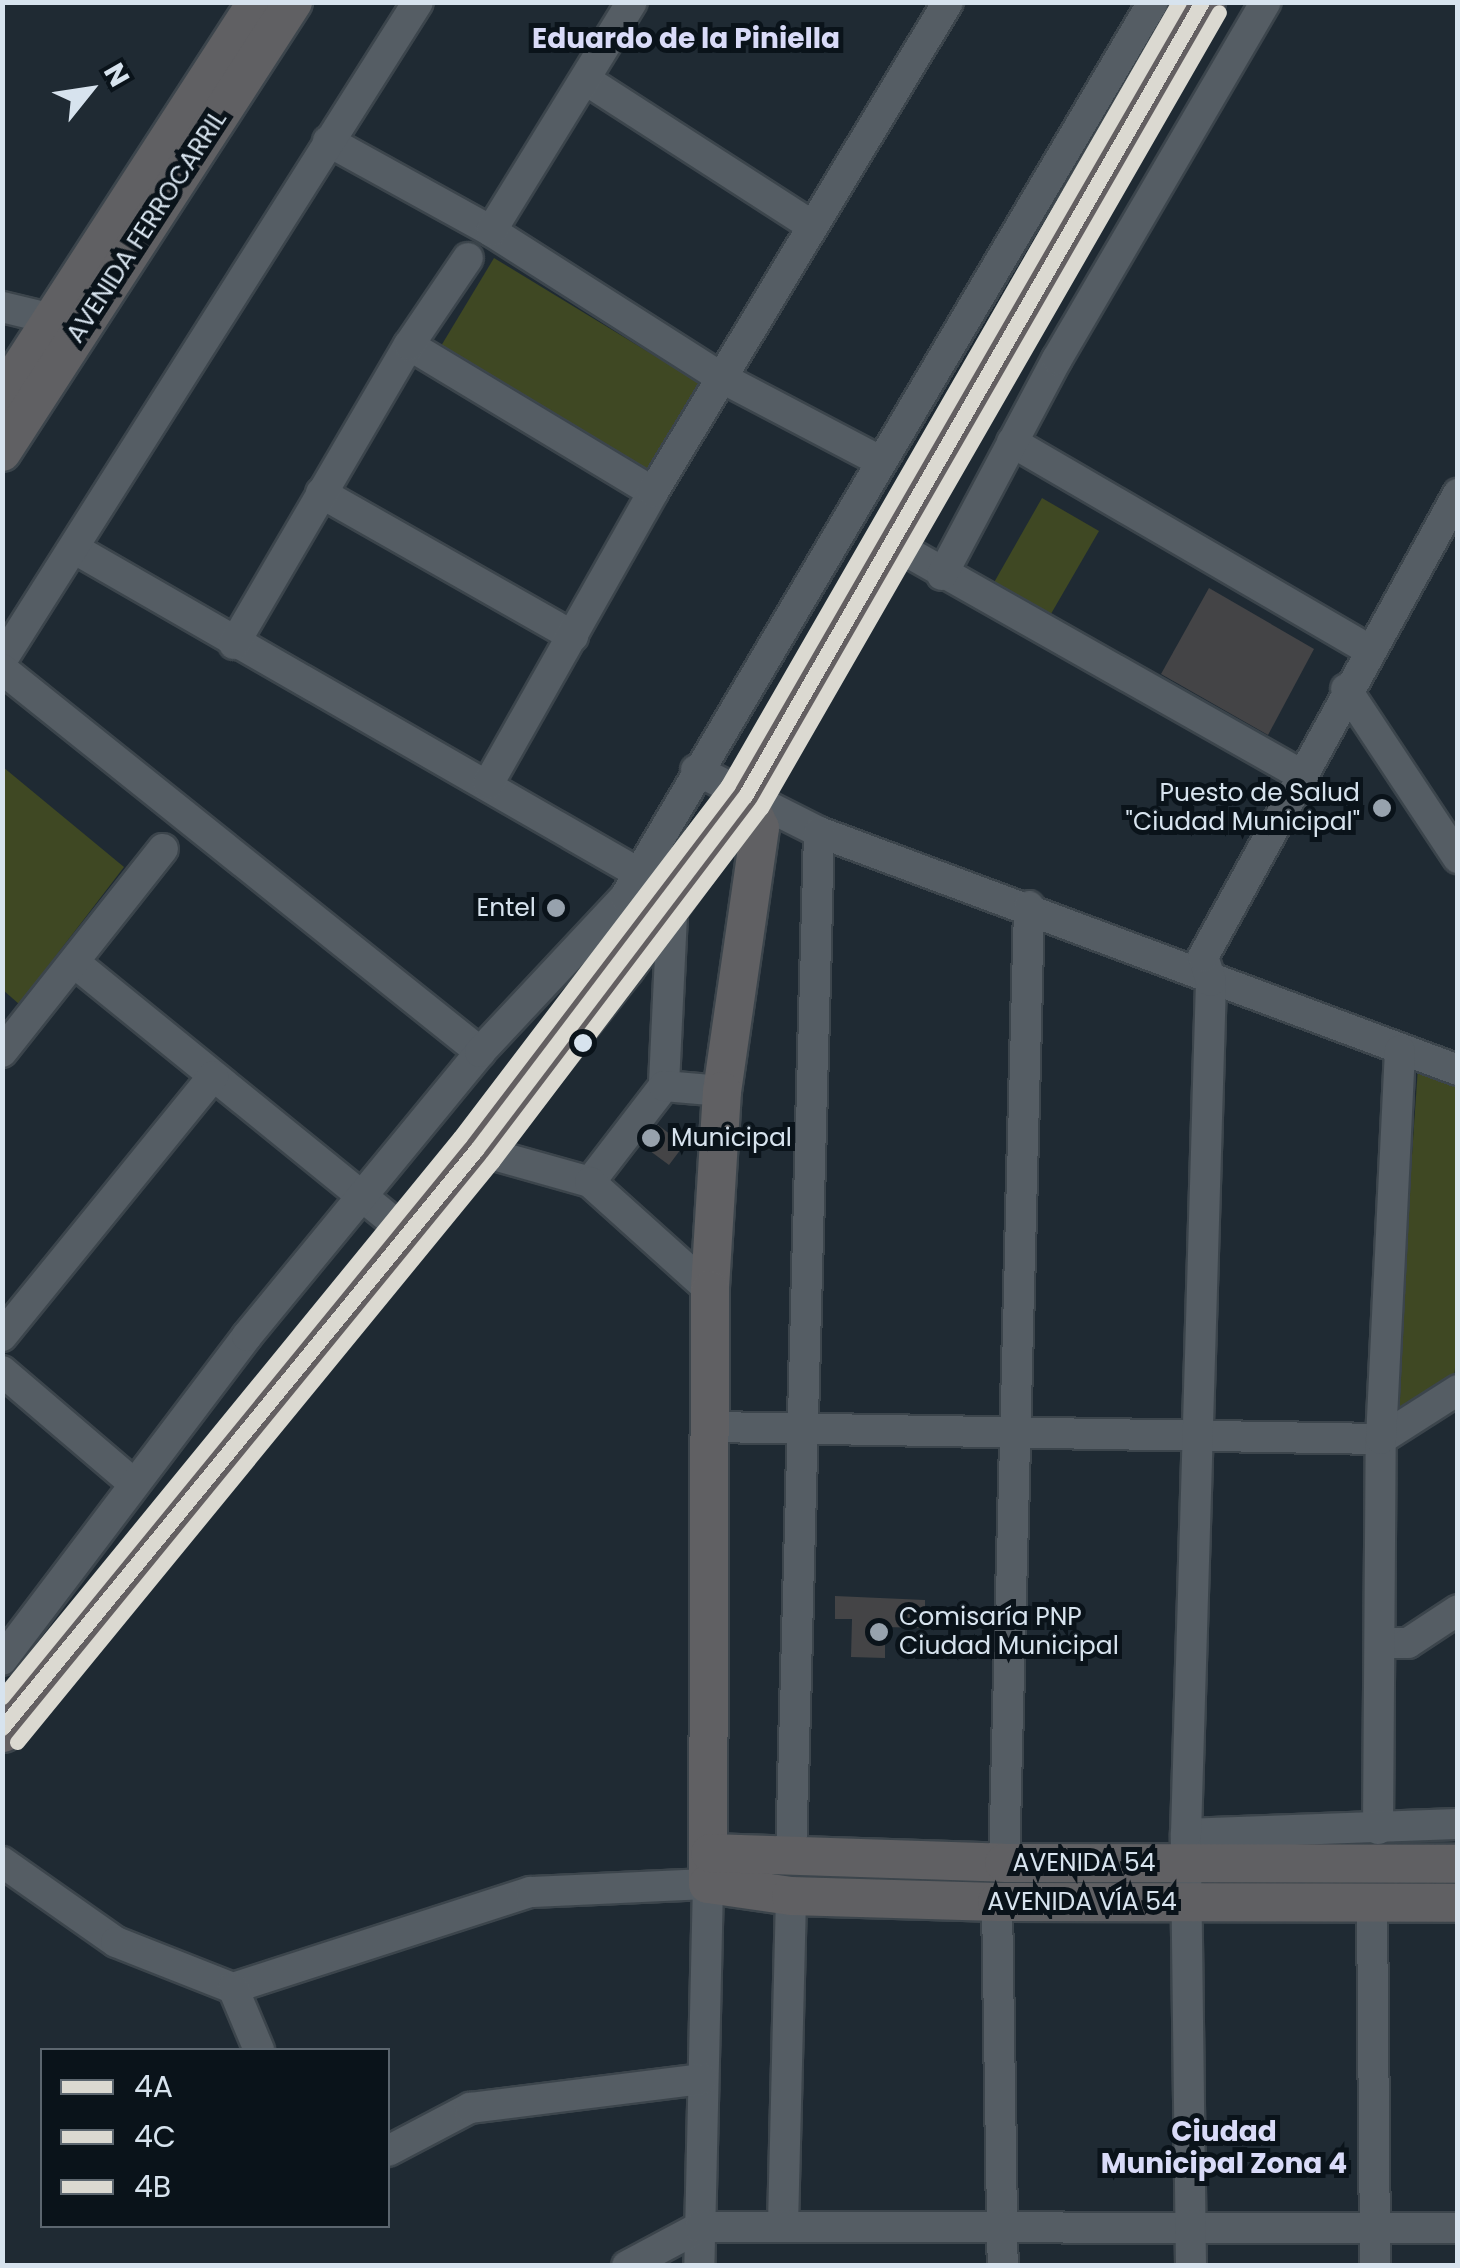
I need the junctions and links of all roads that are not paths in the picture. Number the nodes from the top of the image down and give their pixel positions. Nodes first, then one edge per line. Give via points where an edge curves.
1 (258, 2) edge
2 (292, 2) edge
3 (418, 2) edge
4 (632, 2) edge
5 (1153, 2) edge
6 (1202, 2) edge
7 (1266, 2) edge
8 (946, 3) edge
9 (586, 80) junction
10 (328, 140) junction
11 (811, 225) junction
12 (491, 231) junction
13 (468, 258) dead end
14 (2, 307) edge
15 (52, 319) junction
16 (409, 345) junction
17 (722, 378) junction
18 (2, 396) edge
19 (1012, 442) junction
20 (2, 452) edge
21 (880, 461) junction
22 (653, 492) junction
23 (321, 493) junction
24 (1454, 510) edge
25 (888, 541) junction
26 (76, 549) junction
27 (942, 575) junction
28 (573, 636) junction
29 (234, 644) junction
30 (1368, 649) junction
31 (2, 660) edge
32 (2, 669) edge
33 (1346, 689) junction
34 (696, 770) junction
35 (1299, 774) junction
36 (488, 784) junction
37 (745, 796) junction
38 (819, 832) junction
39 (164, 849) dead end
40 (1458, 858) edge
41 (655, 883) junction
42 (1029, 906) junction
43 (75, 963) junction
44 (1210, 981) junction
45 (1400, 1050) junction
46 (2, 1052) edge
47 (480, 1052) junction
48 (1458, 1070) edge
49 (213, 1076) junction
50 (664, 1086) junction
51 (722, 1091) junction
52 (476, 1150) junction
53 (590, 1182) junction
54 (362, 1195) junction
55 (408, 1234) junction
56 (710, 1290) junction
57 (2, 1336) edge
58 (2, 1371) edge
59 (1458, 1390) edge
60 (712, 1427) junction
61 (800, 1427) junction
62 (1015, 1430) junction
63 (1200, 1431) junction
64 (1381, 1439) junction
65 (132, 1482) junction
66 (1458, 1610) edge
67 (1380, 1643) junction
68 (2, 1660) edge
69 (2, 1729) edge
70 (1458, 1824) edge
71 (1378, 1829) junction
72 (1186, 1849) junction
73 (791, 1855) junction
74 (2, 1862) edge
75 (1004, 1863) junction
76 (1458, 1864) edge
77 (709, 1868) junction
78 (791, 1896) junction
79 (997, 1902) junction
80 (1186, 1903) junction
81 (1458, 1903) edge
82 (1372, 1905) junction
83 (233, 1988) junction
84 (258, 2048) edge
85 (702, 2079) junction
86 (390, 2150) edge
87 (784, 2225) junction
88 (1372, 2227) junction
89 (700, 2228) junction
90 (1189, 2228) junction
91 (1458, 2228) edge
92 (1002, 2232) junction
93 (627, 2266) edge
94 (699, 2266) edge
95 (1004, 2266) edge
96 (1191, 2266) edge
97 (1375, 2266) edge

1 - 15 main road, AVENIDA FERROCARRIL
2 - 20 main road, AVENIDA FERROCARRIL
3 - 10 street
4 - 9 street
5 - 21 street
6 - 25 highway
7 - 19 street
8 - 11 street
9 - 11 street
9 - 12 street
10 - 12 street
10 - 26 street
11 - 17 street
12 - 17 street
13 - 16 street
14 - 15 street
15 - 18 main road, AVENIDA FERROCARRIL
16 - 22 street
16 - 23 street
17 - 21 street
17 - 22 street
19 - 27 street
19 - 30 street
21 - 34 street
22 - 28 street
23 - 28 street
23 - 29 street
24 - 30 street
25 - 27 street
25 - 37 highway
26 - 29 street
26 - 31 street
27 - 35 street
28 - 36 street
29 - 36 street
30 - 33 street
32 - 47 street
33 - 35 street
33 - 40 street
34 - 37 street
34 - 41 street
35 - 44 street via 1203,957
36 - 41 street
37 - 38 street
37 - 41 highway
37 - 51 main road via 760,828
38 - 42 street
38 - 61 street
39 - 43 street
41 - 47 street via 625,896
41 - 50 street
41 - 52 highway
42 - 44 street
42 - 62 street
43 - 46 street
43 - 49 street
44 - 45 street
44 - 63 street
45 - 48 street
45 - 64 street
47 - 54 street
49 - 54 street
49 - 57 street
50 - 51 street
50 - 53 street
51 - 56 main road
52 - 53 street
52 - 55 highway
53 - 56 street
54 - 55 street
54 - 65 street
55 - 69 highway
56 - 60 main road
58 - 65 street
59 - 64 street
60 - 61 street
60 - 77 main road
61 - 62 street
61 - 73 street
62 - 63 street
62 - 75 street
63 - 64 street
63 - 72 street
64 - 67 street
65 - 68 street
66 - 67 street via 1408,1643
67 - 71 street
70 - 71 street
71 - 72 street
72 - 75 main road, AVENIDA 54
72 - 76 main road, AVENIDA 54
72 - 80 street
73 - 75 main road, AVENIDA 54
73 - 77 main road, AVENIDA 54
74 - 83 street via 116,1942
77 - 78 main road, AVENIDA VÍA 54
77 - 83 street via 532,1892
77 - 85 street
78 - 79 main road, AVENIDA VÍA 54
78 - 87 street
79 - 80 main road, AVENIDA VÍA 54
79 - 92 street
80 - 82 main road, AVENIDA VÍA 54
80 - 90 street
81 - 82 main road, AVENIDA VÍA 54
82 - 88 street
83 - 84 street
85 - 86 street via 470,2108
85 - 89 street
87 - 89 street
87 - 92 street
88 - 90 street
88 - 91 street
88 - 97 street
89 - 93 street
89 - 94 street
90 - 92 street
90 - 96 street
92 - 95 street

